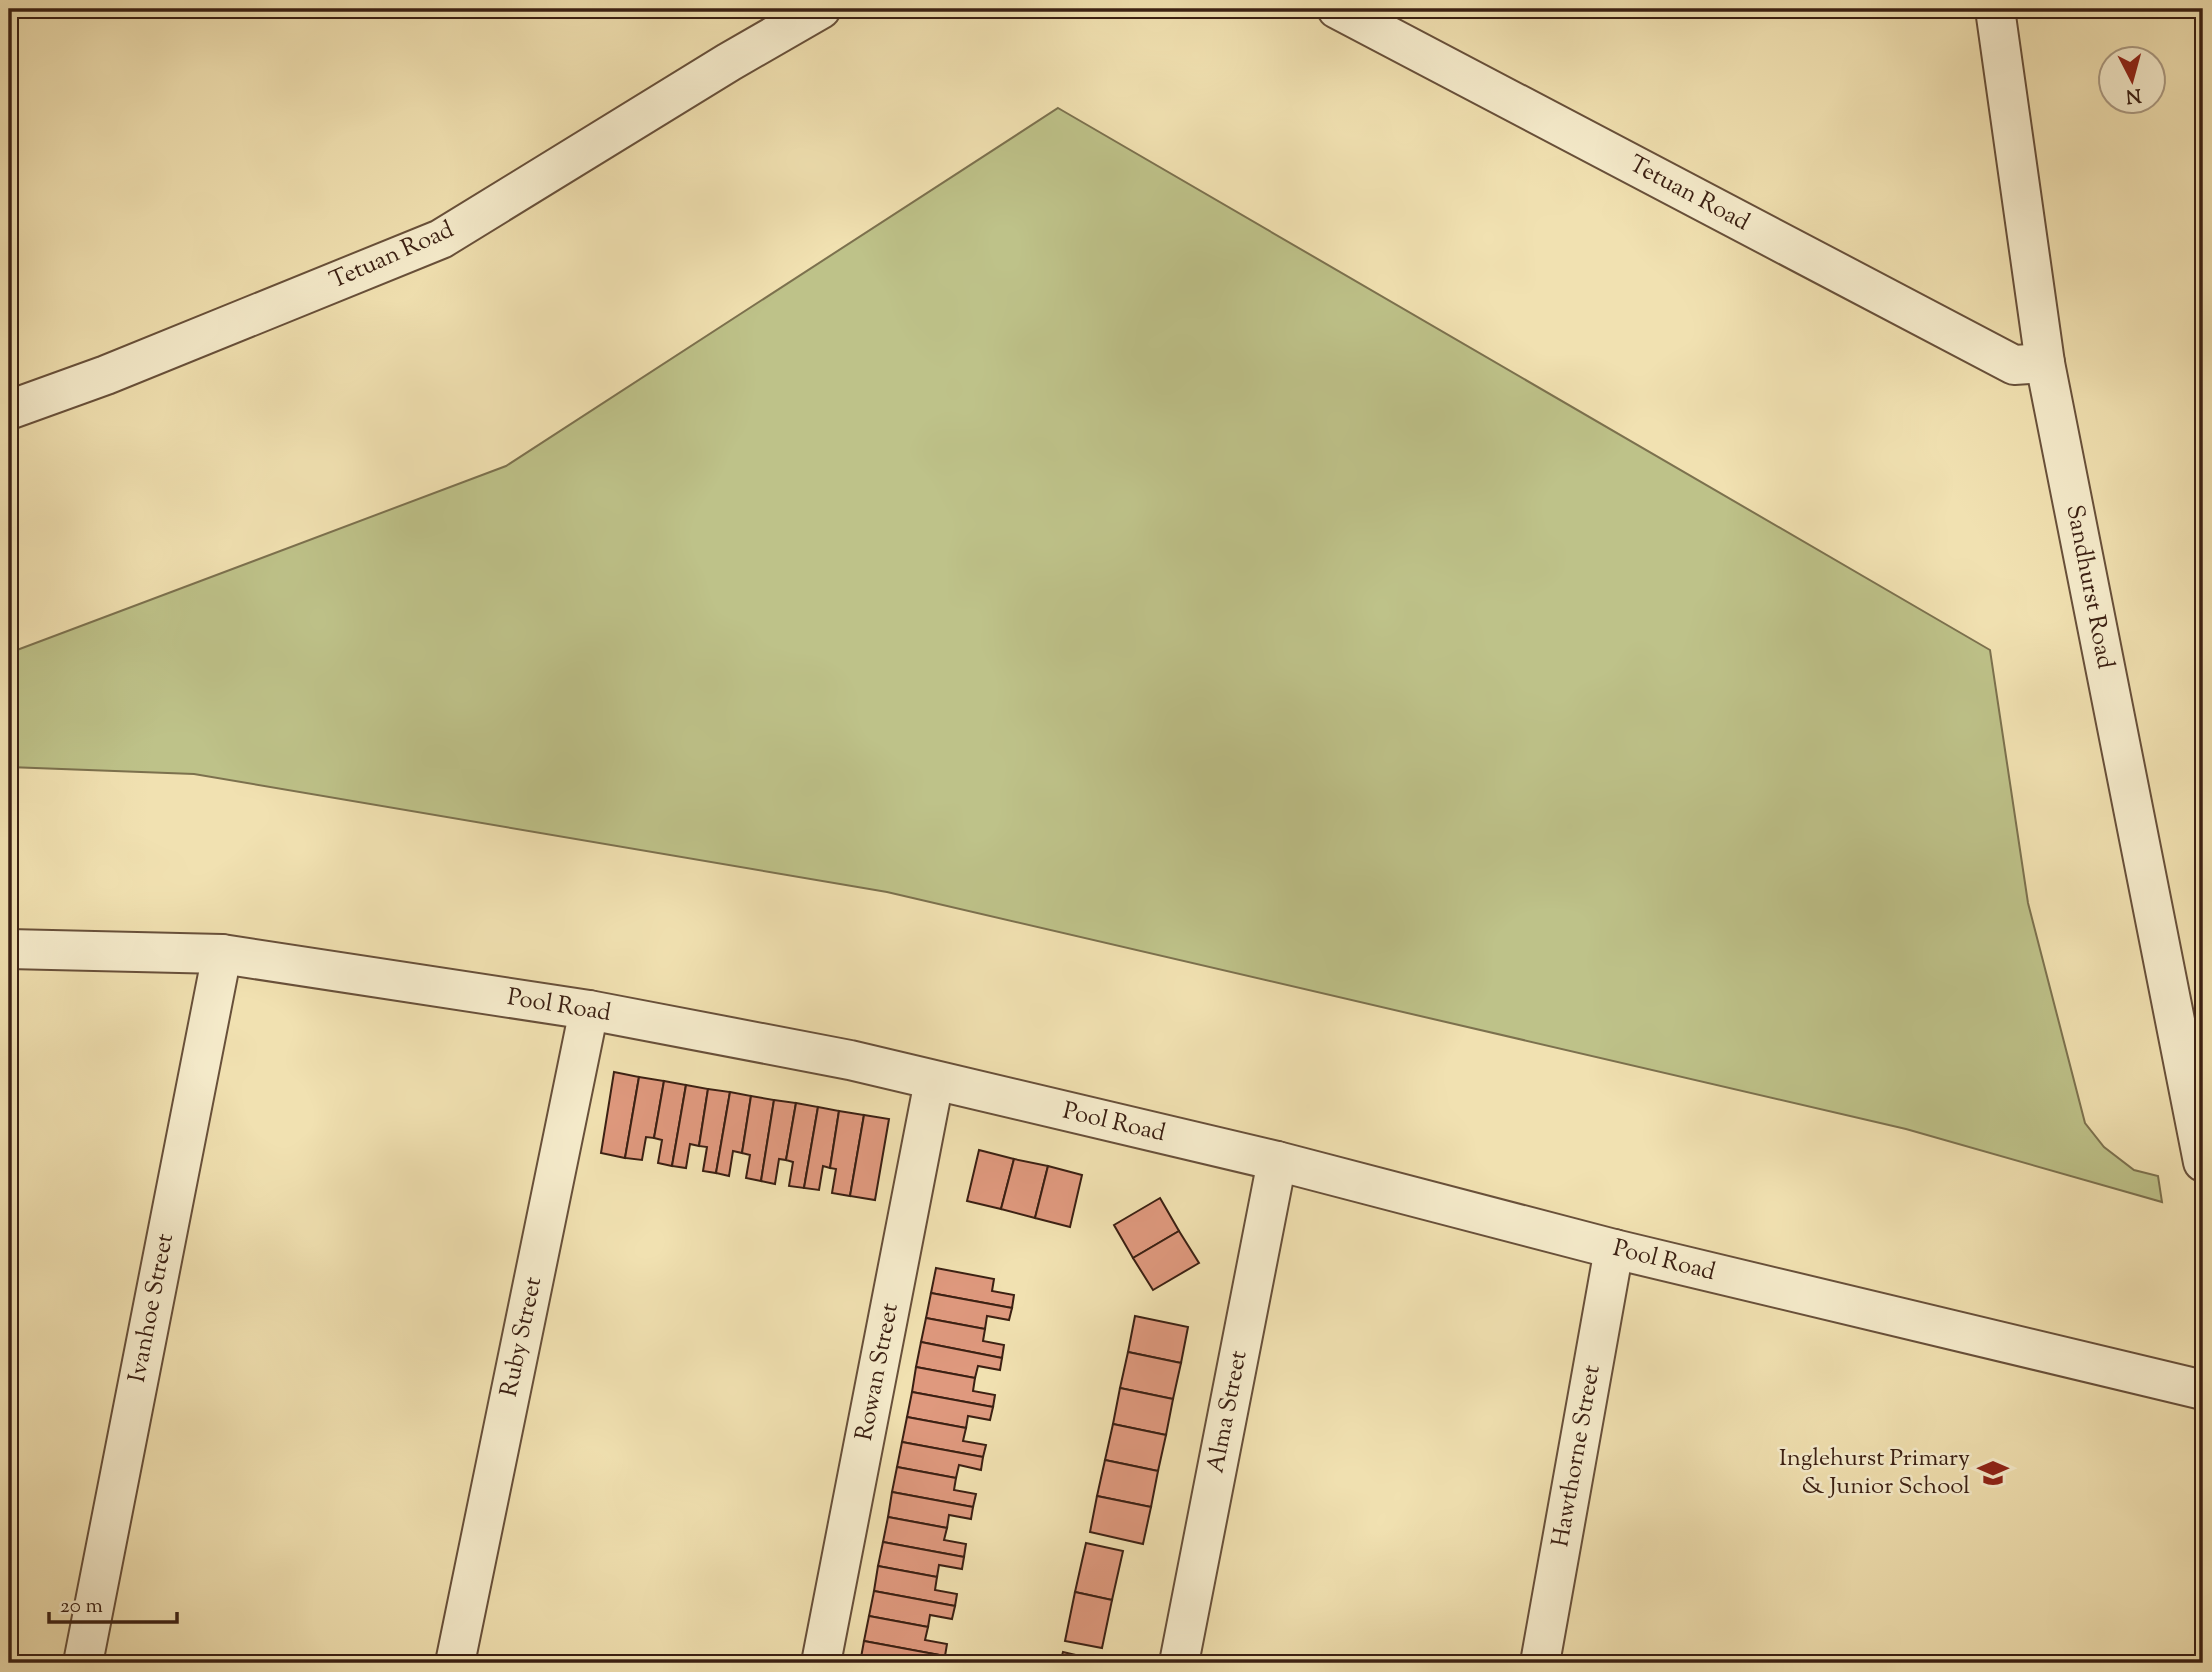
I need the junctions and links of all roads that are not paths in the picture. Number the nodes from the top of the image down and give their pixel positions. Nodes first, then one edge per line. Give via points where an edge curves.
1 (821, 9) edge
2 (1337, 9) edge
3 (1995, 9) edge
4 (2045, 363) junction
5 (9, 410) edge
6 (9, 948) edge
7 (222, 954) junction
8 (589, 1010) junction
9 (934, 1081) junction
10 (1277, 1161) junction
11 (2203, 1162) edge
12 (1615, 1249) junction
13 (2203, 1390) edge
14 (83, 1663) edge
15 (455, 1663) edge
16 (821, 1663) edge
17 (1179, 1663) edge
18 (1540, 1663) edge

1 - 5 street, Tetuan Road via 441,239
2 - 4 street, Tetuan Road via 2014,365
3 - 4 street, Sandhurst Road
4 - 11 street, Sandhurst Road
6 - 7 street, Pool Road
7 - 8 street, Pool Road
7 - 14 street, Ivanhoe Street
8 - 9 street, Pool Road via 850,1059
8 - 15 street, Ruby Street
9 - 10 street, Pool Road
9 - 16 street, Rowan Street
10 - 12 street, Pool Road
10 - 17 street, Alma Street
12 - 13 street, Pool Road
12 - 18 street, Hawthorne Street

